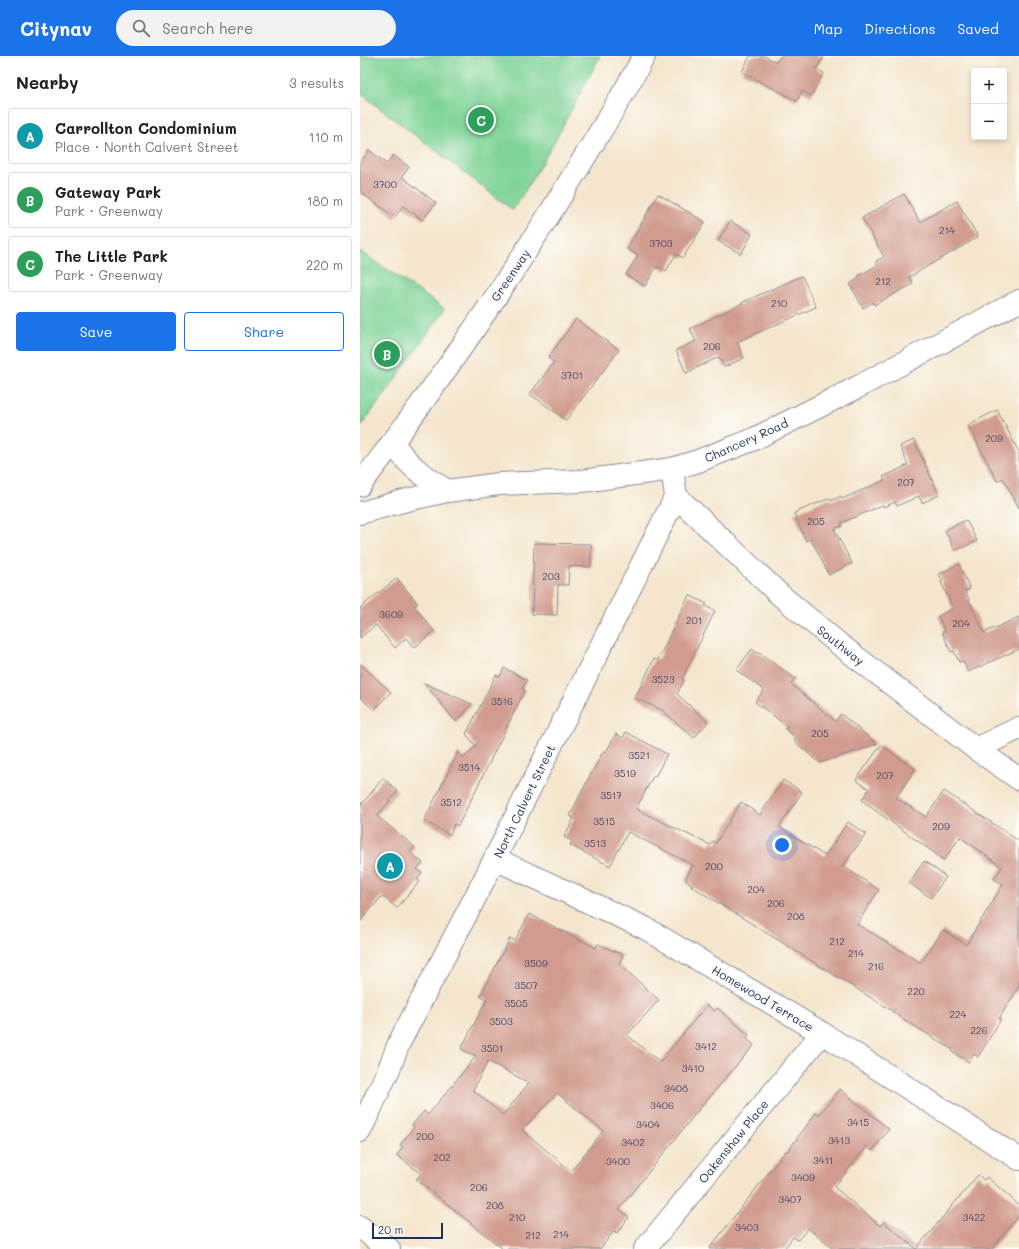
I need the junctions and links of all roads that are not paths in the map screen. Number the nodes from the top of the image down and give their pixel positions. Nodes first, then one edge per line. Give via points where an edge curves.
1 (644, 56) edge
2 (1019, 301) edge
3 (393, 442) junction
4 (672, 469) junction
5 (360, 485) edge
6 (447, 491) junction
7 (676, 496) junction
8 (360, 513) edge
9 (1019, 728) edge
10 (976, 748) junction
11 (1019, 779) edge
12 (495, 859) junction
13 (822, 1033) junction
14 (360, 1131) edge
15 (1019, 1159) edge
16 (360, 1227) edge
17 (389, 1249) edge
18 (645, 1249) edge

1 - 3 street, Greenway via 527,250
2 - 4 street, Chancery Road via 752,440
3 - 5 street, Greenway
3 - 6 street via 410,465
4 - 6 street, Chancery Road via 582,481 499,484
4 - 7 street
6 - 8 street, Chancery Road
7 - 10 street, Southway via 779,594 839,644
7 - 12 street, North Calvert Street
9 - 10 street
10 - 11 street, Southway
12 - 13 street, Homewood Terrace via 645,928
12 - 14 street, North Calvert Street via 399,1043
13 - 15 street, Homewood Terrace
13 - 18 street, Oakenshaw Place
16 - 17 street

